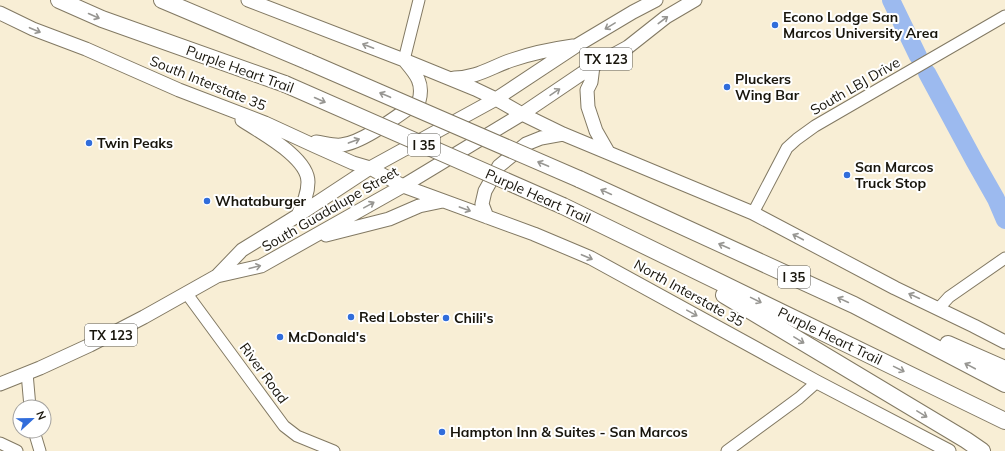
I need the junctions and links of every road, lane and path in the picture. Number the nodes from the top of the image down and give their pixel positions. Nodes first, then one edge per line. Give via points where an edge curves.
1 (59, 0) edge
2 (162, 0) edge
3 (248, 0) edge
4 (419, 0) edge
5 (656, 0) edge
6 (695, 0) edge
7 (0, 13) edge
8 (1005, 16) edge
9 (576, 46) junction
10 (404, 60) junction
11 (593, 66) junction
12 (449, 78) junction
13 (496, 99) junction
14 (223, 106) junction
15 (522, 114) junction
16 (563, 134) junction
17 (302, 140) junction
18 (608, 152) junction
19 (370, 168) junction
20 (403, 186) junction
21 (443, 201) junction
22 (753, 214) junction
23 (297, 216) junction
24 (487, 217) junction
25 (309, 239) junction
26 (633, 240) junction
27 (1005, 258) edge
28 (217, 276) junction
29 (187, 294) junction
30 (939, 308) junction
31 (867, 312) junction
32 (1005, 342) edge
33 (1005, 369) edge
34 (26, 373) junction
35 (817, 382) junction
36 (0, 384) edge
37 (1005, 384) edge
38 (29, 399) edge
39 (1005, 421) edge
40 (36, 439) edge
41 (0, 443) edge
42 (17, 451) edge
43 (40, 451) edge
44 (334, 451) edge
45 (727, 451) edge
46 (949, 451) edge
47 (982, 451) edge

1 -> 26 highway, Purple Heart Trail / I 35, bridge via 102,19 285,84 563,206
31 -> 2 highway, I 35, bridge via 578,179
10 -> 3 main road
4 - 10 street
5 -> 9 main road, South Guadalupe Street
11 -> 6 main road, South Guadalupe Street / TX 123 via 628,47
7 -> 14 main road, South Interstate 35 via 179,90
8 - 22 street, South LBJ Drive via 815,126 797,139 787,148
9 - 12 main road via 538,52 511,60 475,76
9 - 13 main road, South Guadalupe Street
10 - 12 main road
17 -> 10 main road via 341,145 369,134 419,101 422,93 420,83 416,73
15 -> 11 main road, South Guadalupe Street / TX 123
11 - 18 main road via 587,90 588,107 596,131
12 - 13 main road
13 - 15 main road
13 - 19 main road, South Guadalupe Street / TX 123
14 - 17 main road, South Interstate 35
14 - 23 main road via 289,151 301,163 308,181 306,198
15 - 16 main road
15 - 20 main road, South Guadalupe Street / TX 123
16 - 18 main road
16 - 24 main road via 526,144 499,166 485,191 482,204
17 - 19 main road, South Interstate 35
18 - 22 main road
19 - 20 main road, South Interstate 35
19 - 23 main road, South Guadalupe Street / TX 123
20 - 21 main road, North Interstate 35
25 -> 20 main road, South Guadalupe Street / TX 123
21 -> 24 main road, North Interstate 35
21 - 25 main road via 419,206 390,219
30 -> 22 main road
23 - 28 main road, South Guadalupe Street / TX 123 via 242,250
24 -> 35 main road, North Interstate 35 via 592,258
28 -> 25 main road, South Guadalupe Street / TX 123 via 261,266
26 -> 39 highway, Purple Heart Trail / I 35
26 -> 47 highway
27 - 30 street via 949,297
28 - 29 main road, South Guadalupe Street / TX 123
29 - 34 main road, South Guadalupe Street / TX 123 via 90,345
29 - 44 street, River Road via 284,426 298,436
30 - 32 main road
31 - 33 highway
37 -> 31 highway, I 35
34 - 36 main road, South Guadalupe Street / TX 123
34 - 38 street
35 - 45 street
35 - 46 main road, North Interstate 35
40 - 43 street
41 - 42 street

